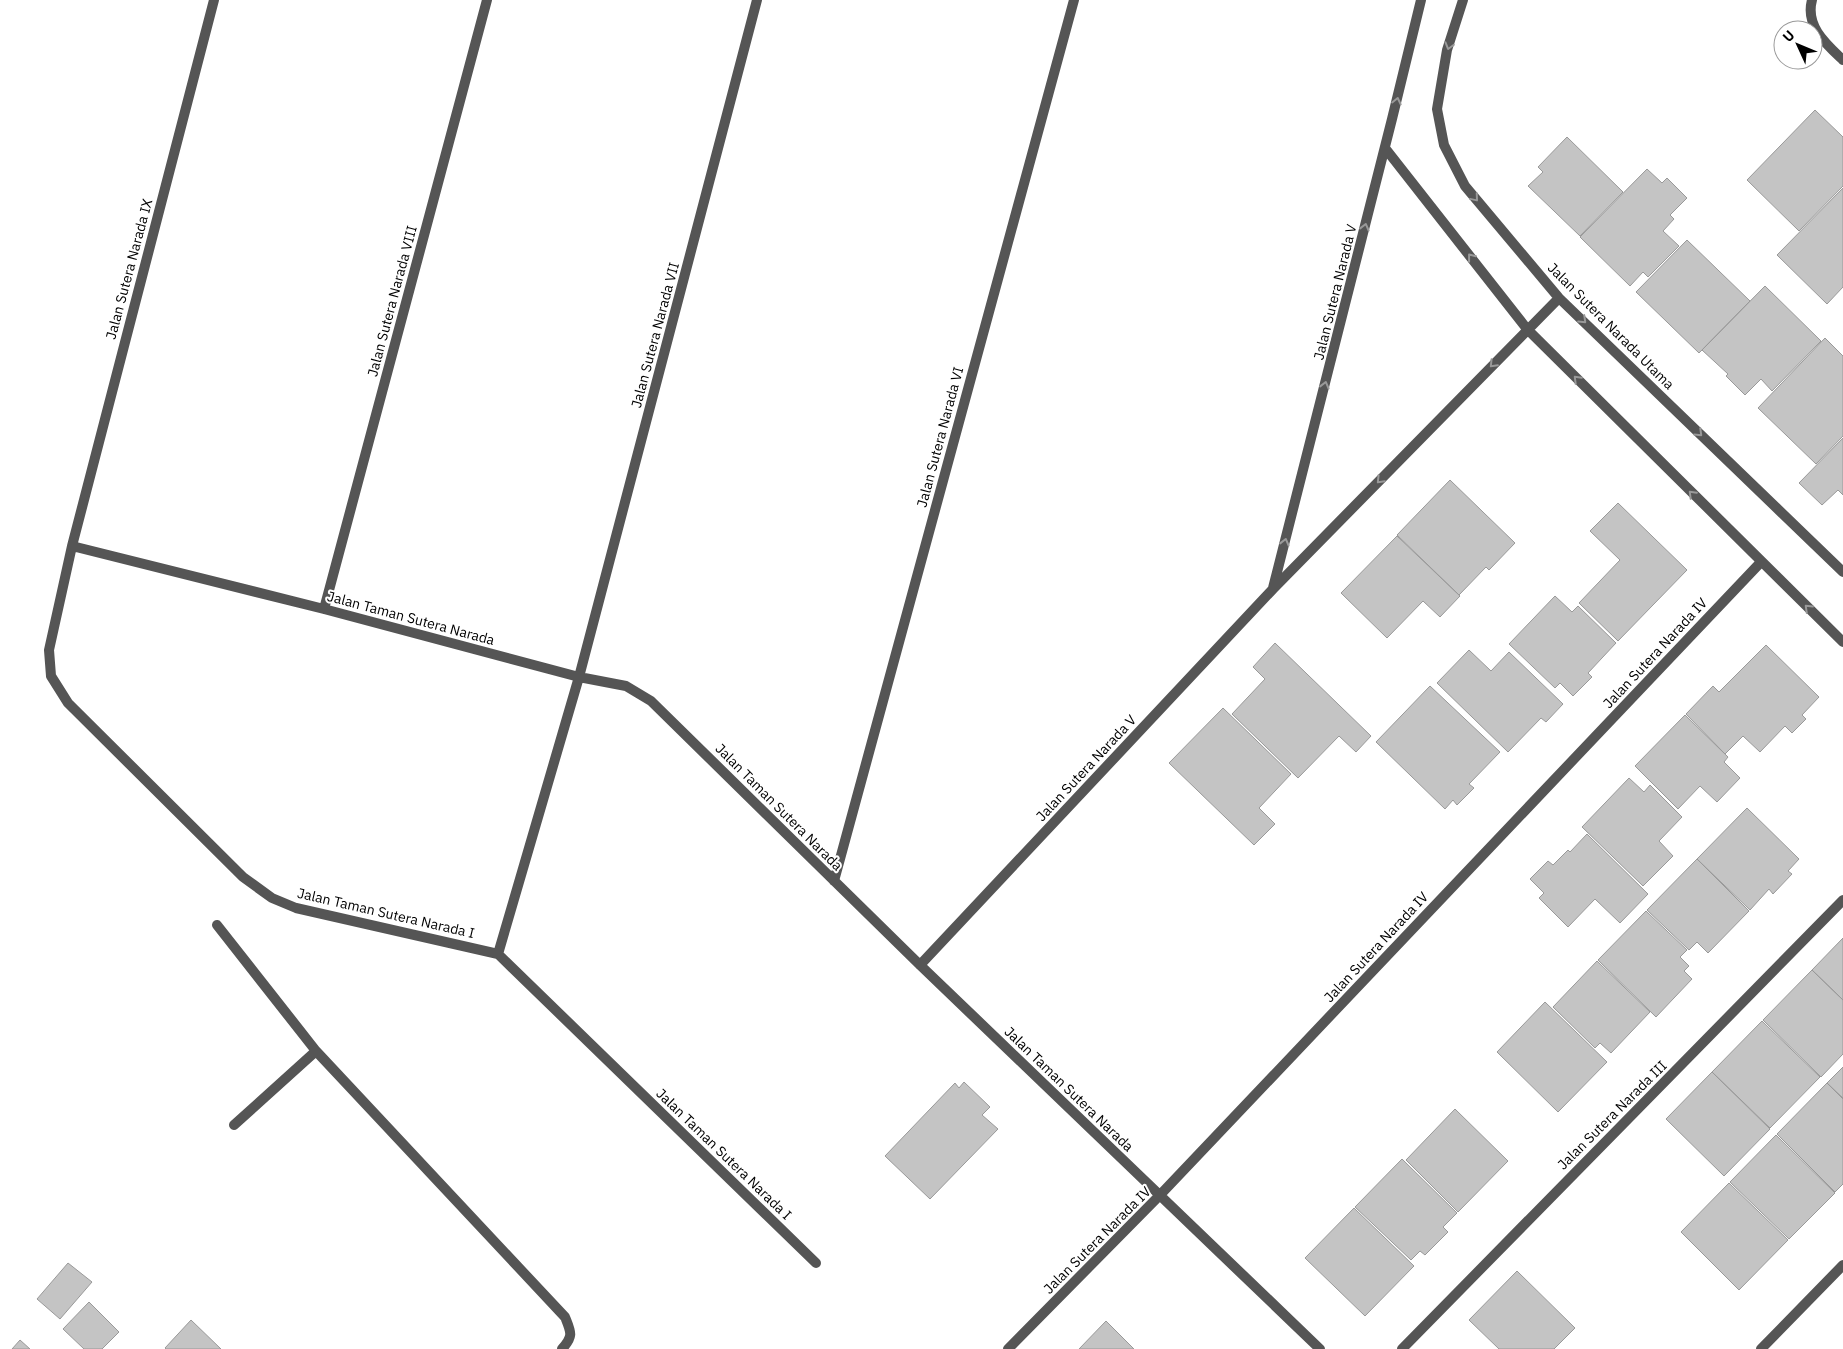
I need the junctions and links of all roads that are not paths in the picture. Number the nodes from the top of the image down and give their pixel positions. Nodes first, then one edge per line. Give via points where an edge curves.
1 (214, 0) edge
2 (487, 0) edge
3 (757, 0) edge
4 (1074, 0) edge
5 (1421, 0) edge
6 (1463, 0) edge
7 (1812, 0) edge
8 (1843, 60) edge
9 (1385, 148) junction
10 (1559, 298) junction
11 (1527, 329) junction
12 (72, 546) junction
13 (1761, 562) junction
14 (1843, 572) edge
15 (1273, 589) junction
16 (324, 609) junction
17 (1843, 642) edge
18 (579, 677) junction
19 (834, 881) junction
20 (1843, 900) edge
21 (217, 925) dead end
22 (498, 954) junction
23 (920, 965) junction
24 (316, 1050) junction
25 (234, 1125) dead end
26 (1160, 1195) junction
27 (816, 1263) dead end
28 (1843, 1265) edge
29 (562, 1349) edge
30 (1008, 1349) edge
31 (1320, 1349) edge
32 (1402, 1349) edge
33 (1761, 1349) edge

1 - 12 street, Jalan Sutera Narada IX
2 - 16 street, Jalan Sutera Narada VIII
3 - 18 street, Jalan Sutera Narada VII
4 - 19 street, Jalan Sutera Narada VI
9 -> 5 street, Jalan Sutera Narada V
6 -> 10 street, Jalan Sutera Narada Utama via 1447,50 1437,109 1444,145 1465,186
7 - 8 street via 1810,9 1814,27
11 -> 9 street
15 -> 9 street, Jalan Sutera Narada V
10 - 11 street, Jalan Sutera Narada V
10 -> 14 street, Jalan Sutera Narada Utama
13 -> 11 street
11 -> 15 street, Jalan Sutera Narada V
12 - 16 street, Jalan Taman Sutera Narada
12 - 22 street, Jalan Taman Sutera Narada I via 49,650 51,676 68,703 244,877 272,898 296,908
17 -> 13 street
13 - 26 street, Jalan Sutera Narada IV
15 - 23 street, Jalan Sutera Narada V
16 - 18 street, Jalan Taman Sutera Narada
18 - 19 street, Jalan Taman Sutera Narada via 626,686 651,701
18 - 22 street, Jalan Sutera Narada VII
19 - 23 street, Jalan Taman Sutera Narada
20 - 32 street, Jalan Sutera Narada III
21 - 24 street
22 - 27 street, Jalan Taman Sutera Narada I
23 - 26 street, Jalan Taman Sutera Narada
24 - 25 street
24 - 29 street via 566,1317 571,1331 570,1341
26 - 30 street, Jalan Sutera Narada IV
26 - 31 street, Jalan Taman Sutera Narada
28 - 33 street

